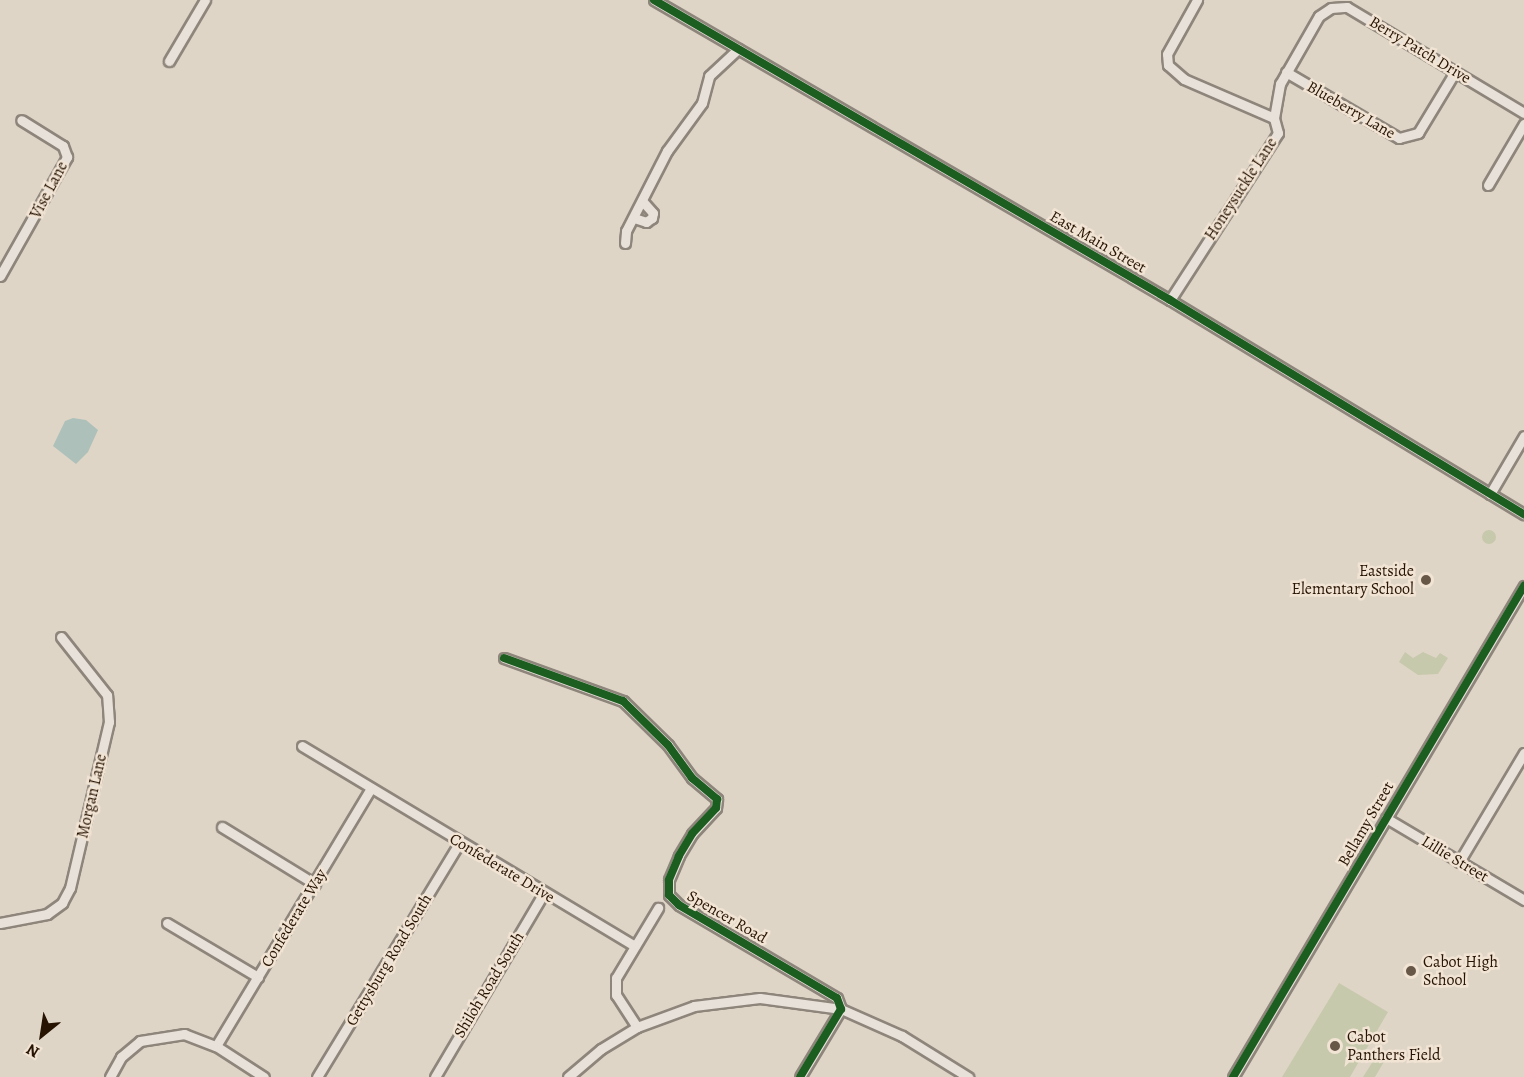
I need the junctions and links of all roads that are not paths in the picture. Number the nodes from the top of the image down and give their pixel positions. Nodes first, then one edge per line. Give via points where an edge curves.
1 (205, 0) edge
2 (654, 0) edge
3 (1197, 0) edge
4 (738, 50) junction
5 (169, 61) dead end
6 (1286, 72) junction
7 (1455, 72) junction
8 (1524, 113) edge
9 (1274, 118) junction
10 (21, 120) dead end
11 (1524, 124) edge
12 (1488, 185) dead end
13 (643, 202) junction
14 (634, 218) junction
15 (625, 243) dead end
16 (0, 276) edge
17 (1170, 300) junction
18 (1524, 436) edge
19 (1490, 494) junction
20 (1524, 514) edge
21 (1524, 586) edge
22 (61, 637) dead end
23 (504, 658) dead end
24 (302, 746) dead end
25 (1524, 753) edge
26 (371, 788) junction
27 (1386, 818) junction
28 (222, 827) dead end
29 (459, 842) junction
30 (1458, 862) junction
31 (315, 884) junction
32 (544, 893) junction
33 (1524, 900) edge
34 (658, 908) dead end
35 (0, 923) edge
36 (167, 923) dead end
37 (635, 946) junction
38 (258, 977) junction
39 (841, 1009) junction
40 (637, 1027) junction
41 (216, 1046) junction
42 (110, 1077) edge
43 (264, 1077) edge
44 (318, 1077) edge
45 (435, 1077) edge
46 (568, 1077) edge
47 (800, 1077) edge
48 (968, 1077) edge
49 (1233, 1077) edge

1 - 5 street
2 - 4 street, East Main Street
3 - 9 street, Honeysuckle Lane via 1167,54 1168,65 1184,79
4 - 13 street via 709,76 695,117 668,151
4 - 17 street, East Main Street
6 - 7 street, Berry Patch Drive via 1319,16 1331,8 1347,7
6 - 7 street, Blueberry Lane via 1399,138 1418,133
6 - 9 street, Berry Patch Drive
7 - 8 street, Berry Patch Drive
9 - 17 street, Honeysuckle Lane via 1278,133
10 - 16 street, Vise Lane via 63,146 67,157
11 - 12 street
13 - 14 street
13 - 14 street via 653,213 652,218 646,222
14 - 15 street via 626,231
17 - 19 street, East Main Street
18 - 19 street
19 - 20 street, East Main Street
21 - 27 street, Bellamy Street
22 - 35 street, Morgan Lane via 107,695 109,722 70,888 62,903 47,914
23 - 39 street, Spencer Road via 623,701 648,724 692,778 717,798 716,808 692,834 673,869 669,880 672,900 825,990 837,998
24 - 26 street, Confederate Drive
25 - 30 street
26 - 29 street, Confederate Drive
26 - 31 street, Confederate Way
27 - 30 street, Lillie Street
27 - 49 street, Bellamy Street
28 - 31 street
29 - 32 street, Confederate Drive
29 - 44 street, Gettysburg Road South
30 - 33 street, Lillie Street
31 - 38 street, Confederate Way
32 - 37 street, Confederate Drive
32 - 45 street, Shiloh Road South
34 - 37 street
36 - 38 street
37 - 40 street via 615,986 616,995
38 - 41 street, Confederate Way
39 - 40 street via 780,998 741,999 694,1006
39 - 47 street
39 - 48 street via 881,1026
40 - 46 street via 601,1049
41 - 42 street via 184,1034 140,1041 121,1057
41 - 43 street

